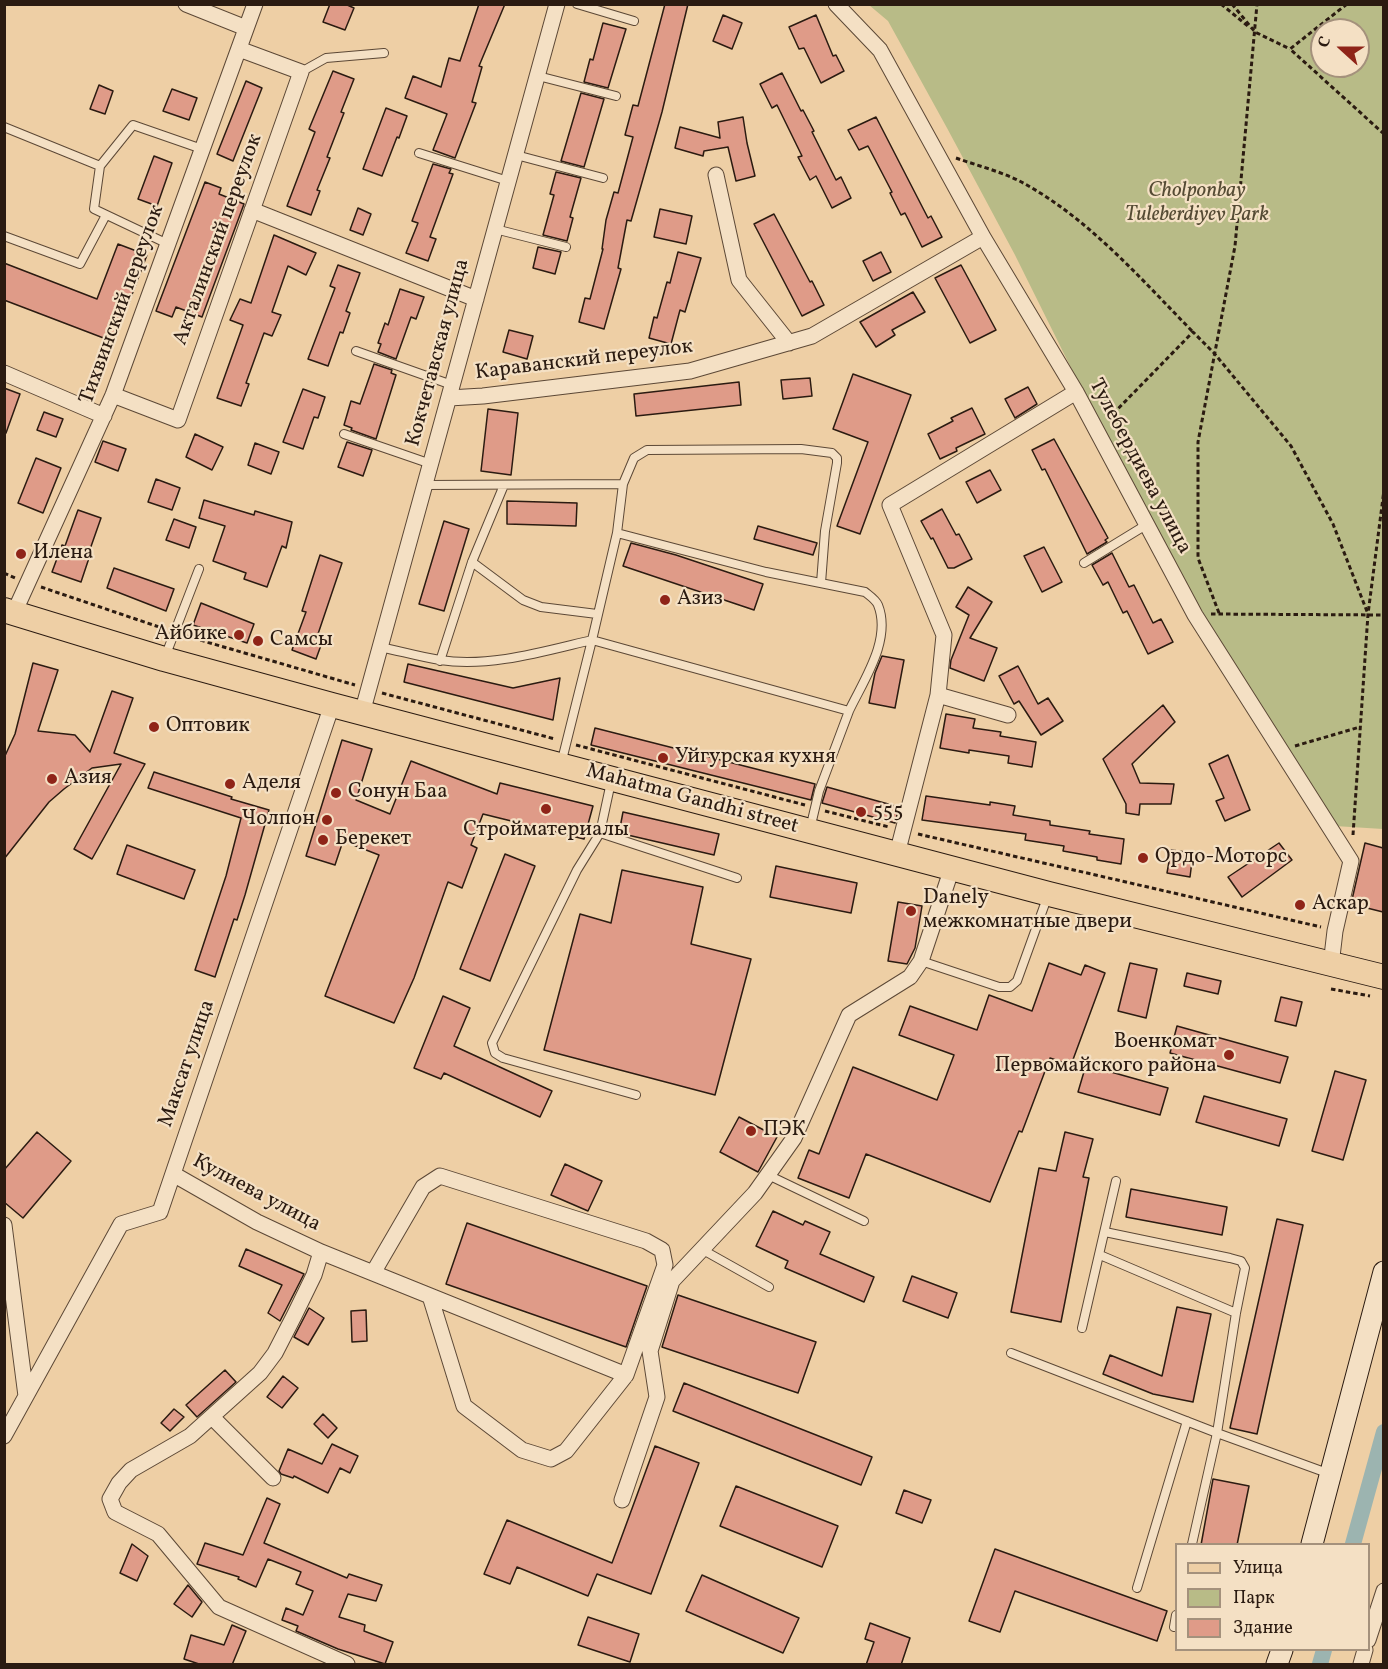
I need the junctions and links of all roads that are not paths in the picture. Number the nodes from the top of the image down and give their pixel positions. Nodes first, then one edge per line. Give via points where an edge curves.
1 (186, 4) edge
2 (255, 4) edge
3 (558, 4) edge
4 (577, 4) edge
5 (836, 4) edge
6 (634, 21) dead end
7 (246, 28) junction
8 (239, 49) junction
9 (384, 53) dead end
10 (301, 72) junction
11 (538, 76) junction
12 (616, 96) dead end
13 (4, 128) edge
14 (202, 149) junction
15 (419, 153) dead end
16 (516, 155) junction
17 (100, 166) junction
18 (716, 175) dead end
19 (603, 178) dead end
20 (508, 181) junction
21 (252, 210) junction
22 (106, 215) junction
23 (495, 229) junction
24 (4, 236) edge
25 (983, 237) junction
26 (168, 244) junction
27 (566, 247) dead end
28 (476, 299) junction
29 (789, 343) junction
30 (356, 351) dead end
31 (4, 373) edge
32 (450, 392) junction
33 (1076, 392) junction
34 (114, 395) junction
35 (104, 416) junction
36 (344, 434) dead end
37 (431, 464) junction
38 (622, 484) junction
39 (425, 485) junction
40 (504, 485) junction
41 (1146, 525) junction
42 (616, 533) junction
43 (472, 562) junction
44 (1084, 564) dead end
45 (199, 569) dead end
46 (821, 583) junction
47 (9, 612) edge
48 (597, 614) junction
49 (592, 640) junction
50 (380, 647) junction
51 (164, 659) junction
52 (441, 661) junction
53 (938, 695) junction
54 (332, 705) junction
55 (849, 711) junction
56 (362, 713) junction
57 (1008, 715) dead end
58 (563, 754) junction
59 (612, 779) junction
60 (813, 820) junction
61 (600, 833) junction
62 (897, 854) junction
63 (952, 868) junction
64 (737, 878) dead end
65 (1049, 894) junction
66 (921, 962) junction
67 (1331, 977) junction
68 (1378, 986) edge
69 (636, 1095) dead end
70 (173, 1174) junction
71 (768, 1174) junction
72 (1116, 1181) dead end
73 (864, 1221) dead end
74 (4, 1224) edge
75 (1105, 1232) junction
76 (703, 1250) junction
77 (321, 1252) junction
78 (1100, 1255) junction
79 (1383, 1272) edge
80 (373, 1273) junction
81 (769, 1287) dead end
82 (430, 1296) junction
83 (1236, 1313) junction
84 (1082, 1328) dead end
85 (1011, 1353) dead end
86 (626, 1375) junction
87 (26, 1396) junction
88 (212, 1417) junction
89 (1187, 1421) junction
90 (1217, 1433) junction
91 (4, 1436) edge
92 (1331, 1474) junction
93 (273, 1478) dead end
94 (622, 1500) dead end
95 (1192, 1543) edge
96 (1313, 1543) edge
97 (1137, 1587) dead end
98 (1383, 1591) edge
99 (1175, 1621) edge
100 (1174, 1627) dead end
101 (1370, 1633) edge
102 (324, 1660) edge
103 (347, 1665) edge

1 - 7 street
2 - 7 street, Тихвинский переулок
3 - 11 street, Кокчетавская улица
4 - 6 lane
5 - 25 street, Тулебердиева улица via 880,50
7 - 8 street, Тихвинский переулок
8 - 10 street
8 - 14 street, Тихвинский переулок
9 - 10 lane via 327,58
10 - 21 street, Акталинский переулок
11 - 12 lane
11 - 16 street, Кокчетавская улица
13 - 17 lane
14 - 17 lane via 134,125
14 - 26 street, Тихвинский переулок
15 - 20 lane
16 - 19 lane
16 - 20 street, Кокчетавская улица
17 - 22 lane via 94,209
18 - 29 street via 739,280
20 - 23 street, Кокчетавская улица
21 - 28 street
21 - 34 street, Акталинский переулок via 178,420
22 - 24 lane via 80,264
22 - 26 lane
23 - 27 lane
23 - 28 street, Кокчетавская улица
25 - 29 street, Караванский переулок via 812,336
25 - 33 street, Тулебердиева улица
26 - 34 street, Тихвинский переулок
28 - 32 street, Кокчетавская улица
29 - 32 street, Караванский переулок via 690,371 483,396
30 - 32 lane
31 - 35 street
32 - 37 street, Кокчетавская улица
33 - 41 street, Тулебердиева улица
33 - 53 street via 890,505 944,635
34 - 35 street, Тихвинский переулок
35 - 47 street, Тихвинский переулок via 28,583
36 - 37 lane
37 - 39 street, Кокчетавская улица
38 - 40 lane
38 - 42 lane
38 - 46 lane via 634,458 646,450 801,449 832,453 837,463
39 - 40 lane
39 - 50 street, Кокчетавская улица
40 - 43 lane
41 - 44 lane
41 - 67 street, Тулебердиева улица via 1196,615 1351,861 1335,931
42 - 46 lane
42 - 48 lane
43 - 48 lane via 523,600 541,607
43 - 52 lane
45 - 51 lane
46 - 55 lane via 865,592 878,603 882,622 879,647
47 - 51 main road, Mahatma Gandhi street
48 - 49 lane
49 - 52 lane via 530,655
49 - 55 lane
49 - 58 lane
50 - 52 lane
50 - 56 street, Кокчетавская улица
51 - 54 main road, Mahatma Gandhi street
53 - 57 street
53 - 62 street
54 - 56 main road, Mahatma Gandhi street
54 - 70 street, Максат улица
55 - 60 lane via 819,790
56 - 58 main road, Mahatma Gandhi street
58 - 59 main road, Mahatma Gandhi street
59 - 60 main road, Mahatma Gandhi street
59 - 61 lane
60 - 62 main road, Mahatma Gandhi street
61 - 64 lane
61 - 69 lane via 492,1043 495,1053 503,1058
62 - 63 main road, Mahatma Gandhi street
63 - 65 main road, Mahatma Gandhi street
63 - 66 street
65 - 66 lane via 1017,981 1010,987
65 - 67 main road, Mahatma Gandhi street
66 - 71 street via 910,977 849,1015 794,1138
67 - 68 main road, Mahatma Gandhi street
70 - 77 street, Кулиева улица via 257,1222
70 - 87 street, Максат улица via 160,1212 121,1224
71 - 73 lane
71 - 76 street
72 - 75 lane
74 - 87 street
75 - 78 lane
75 - 83 lane via 1241,1261 1245,1269
76 - 81 lane
76 - 94 street via 672,1281 650,1350 657,1397
77 - 80 street
77 - 88 street, Кулиева улица via 314,1275 275,1353 260,1373
78 - 83 lane
78 - 84 lane
79 - 92 street
80 - 82 street
80 - 86 street via 423,1187 440,1176 646,1241 662,1250 666,1265
82 - 86 street
82 - 86 street via 464,1406 522,1450 551,1459 566,1451
83 - 90 lane
85 - 89 lane
87 - 91 street, Максат улица
88 - 93 street
88 - 102 street, Кулиева улица via 190,1436 131,1470 110,1499 115,1512 158,1534 219,1607
89 - 90 lane
89 - 97 lane
90 - 92 lane
90 - 95 lane
92 - 96 street
98 - 101 street
99 - 100 lane
102 - 103 street, Кулиева улица

